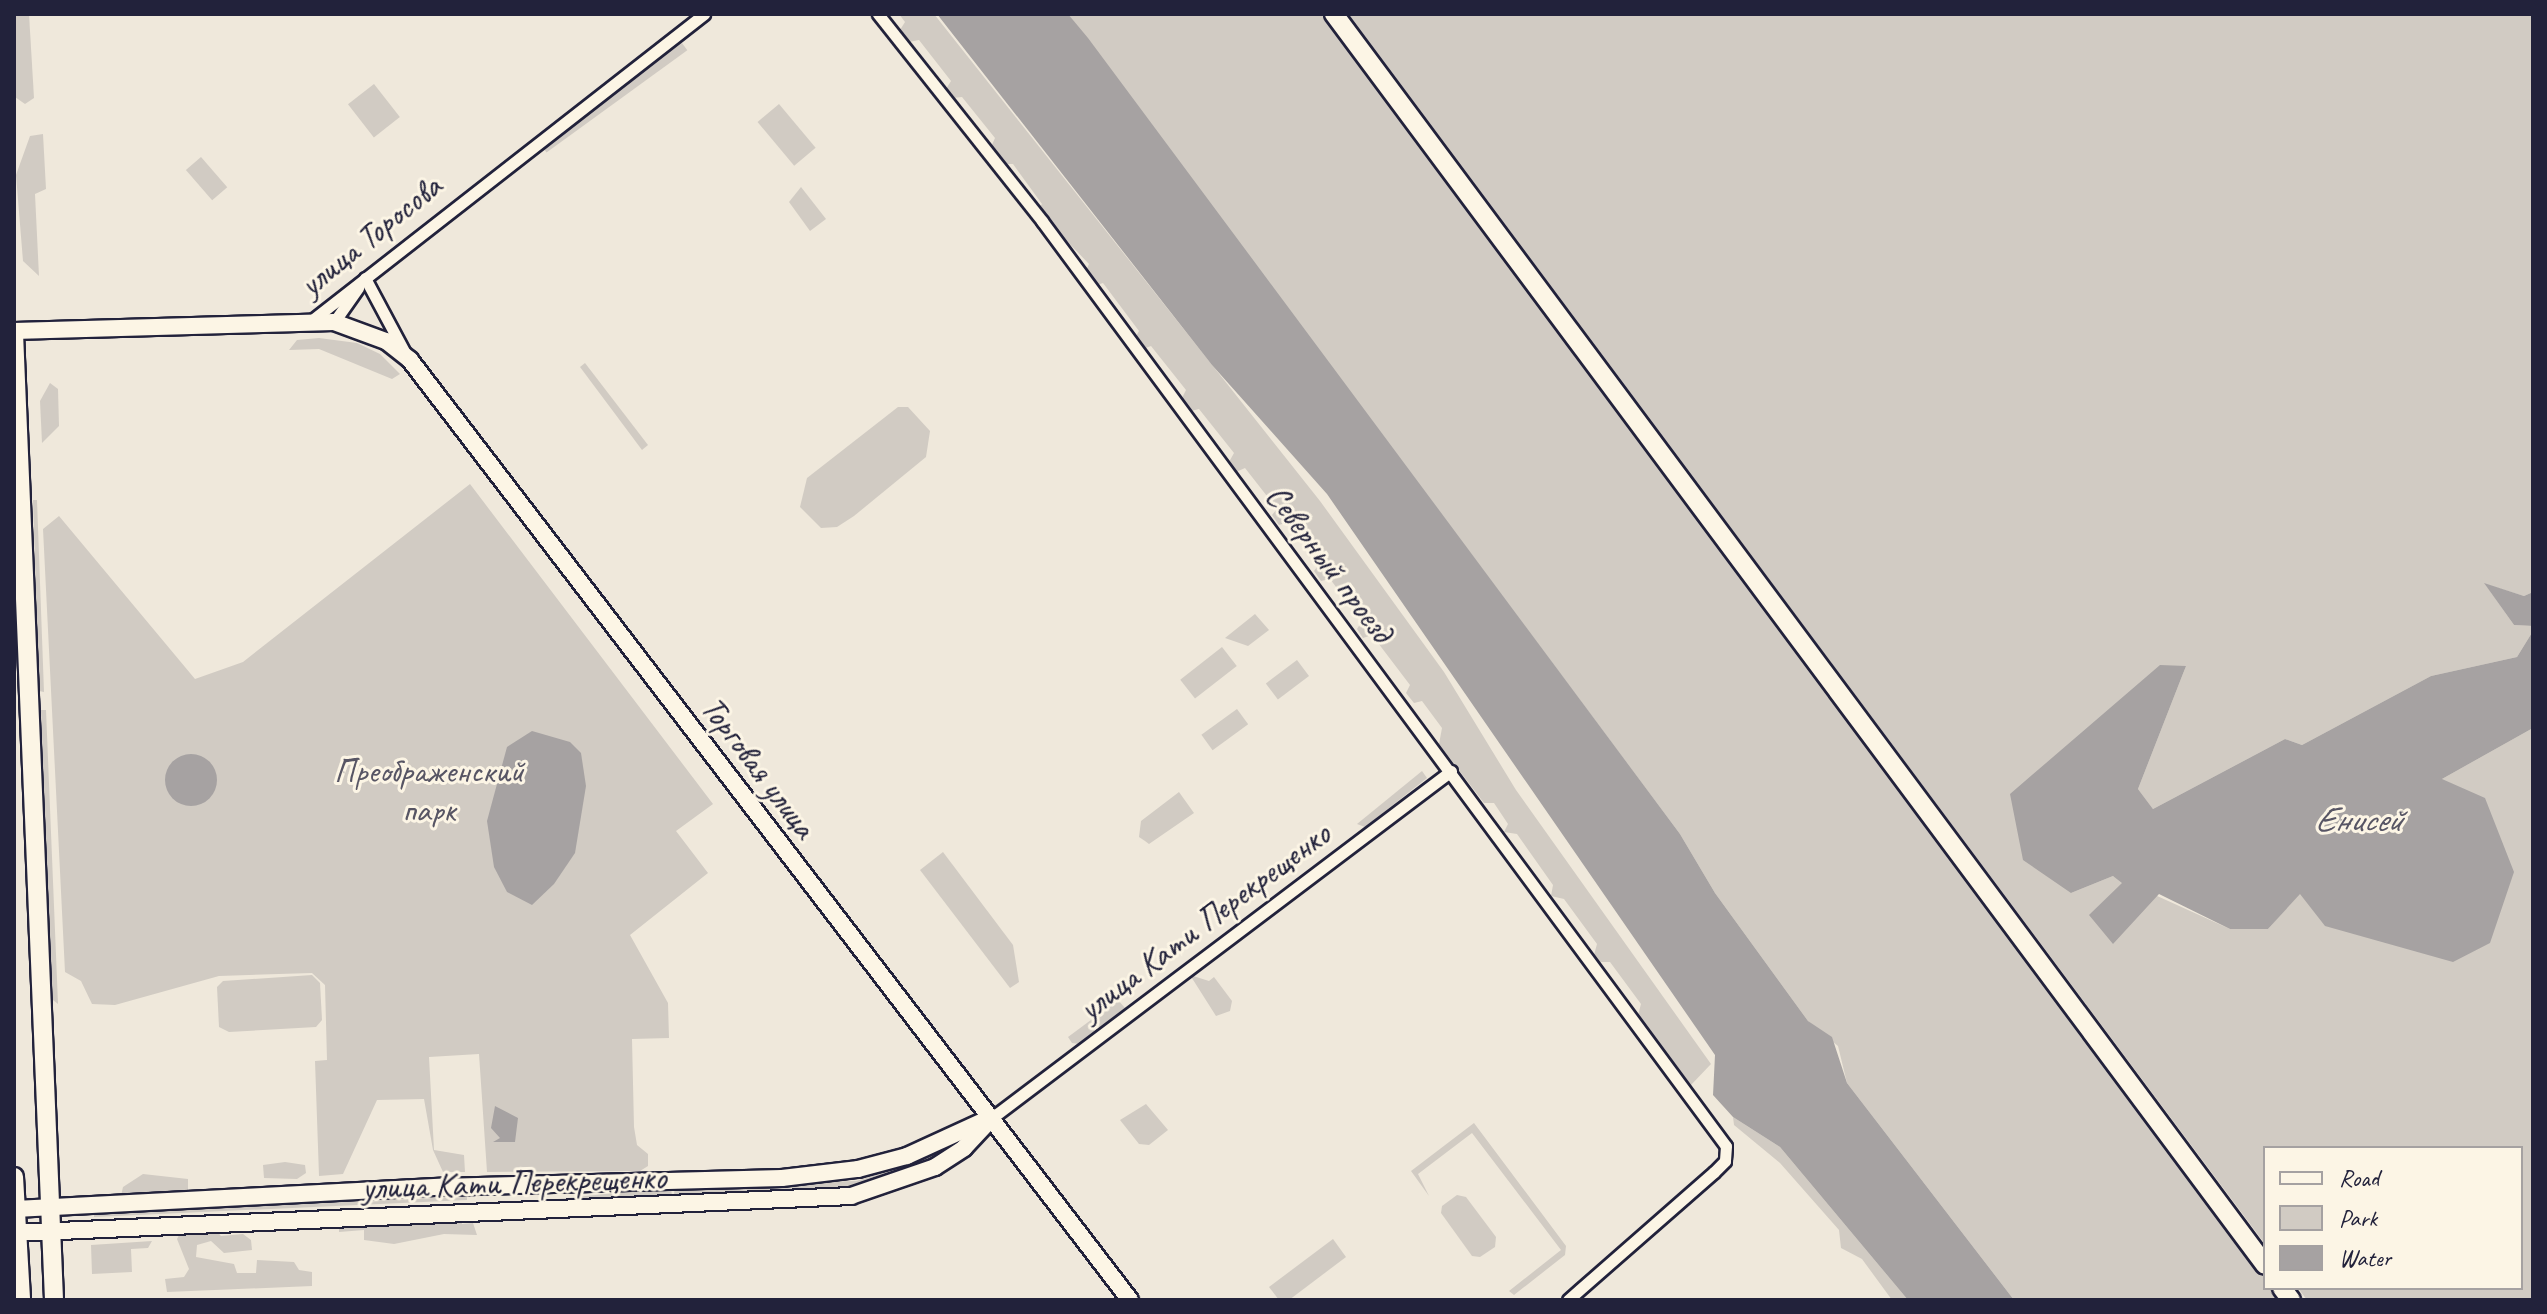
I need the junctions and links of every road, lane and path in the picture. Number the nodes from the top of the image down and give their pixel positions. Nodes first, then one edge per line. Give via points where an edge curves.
1 (704, 14) edge
2 (878, 14) edge
3 (1334, 14) edge
4 (365, 278) junction
5 (336, 301) junction
6 (334, 322) junction
7 (307, 324) junction
8 (14, 332) edge
9 (410, 360) junction
10 (1451, 771) junction
11 (993, 1117) junction
12 (14, 1177) edge
13 (50, 1207) junction
14 (15, 1209) edge
15 (51, 1231) junction
16 (16, 1233) edge
17 (2263, 1262) edge
18 (21, 1300) edge
19 (54, 1300) edge
20 (1130, 1300) edge
21 (1568, 1300) edge

1 - 4 street, улица Торосова
2 - 10 street, Северный проезд via 1051,233
3 - 17 main road
4 - 5 street, улица Торосова
4 - 6 street
4 - 9 street
5 - 6 street
5 - 7 street, улица Торосова
6 - 7 street, Торговая улица
6 - 9 street, Торговая улица via 386,341
7 - 8 street, улица Торосова
8 - 13 main road
9 - 11 street, Торговая улица
10 - 11 street, улица Кати Перекрещенко
10 - 21 street, Северный проезд via 1728,1152 1714,1172
11 - 13 street, улица Кати Перекрещенко via 907,1156 858,1169 782,1178 440,1187
11 - 15 street, улица Кати Перекрещенко via 964,1148 935,1167 851,1196
11 - 20 street, Торговая улица
12 - 14 main road
13 - 14 street, улица Кати Перекрещенко
13 - 15 main road
14 - 16 main road
15 - 16 street, улица Кати Перекрещенко
15 - 19 main road
16 - 18 main road

